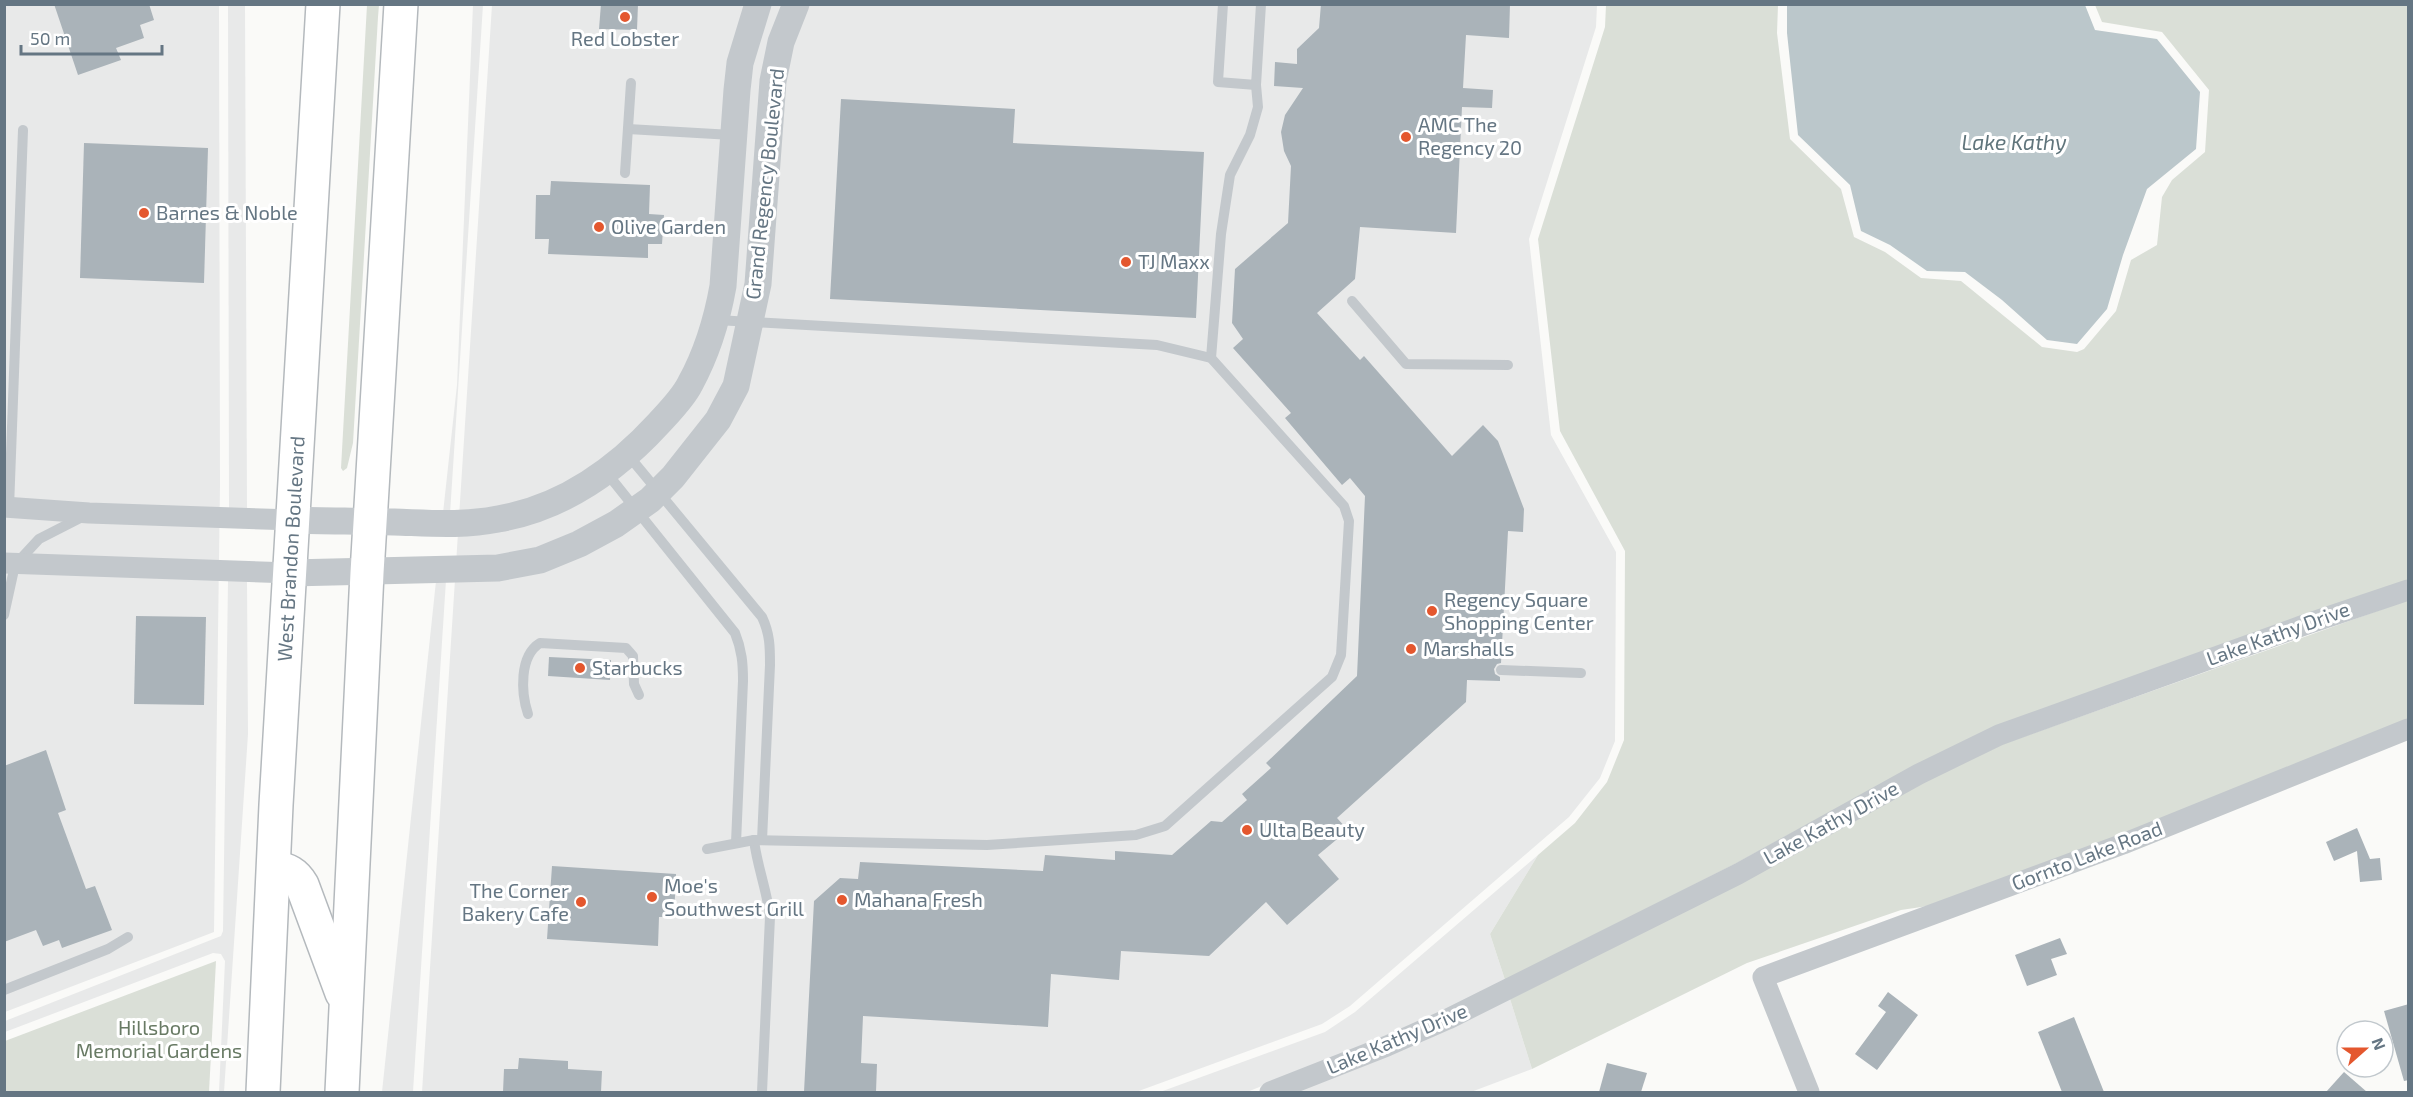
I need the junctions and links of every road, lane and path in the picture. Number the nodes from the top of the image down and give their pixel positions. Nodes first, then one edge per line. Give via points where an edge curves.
1 (323, 4) edge
2 (401, 4) edge
3 (758, 4) edge
4 (796, 4) edge
5 (1223, 4) edge
6 (1261, 4) edge
7 (631, 83) dead end
8 (1256, 85) junction
9 (627, 129) junction
10 (23, 130) dead end
11 (733, 135) junction
12 (769, 137) junction
13 (625, 172) dead end
14 (1352, 301) dead end
15 (717, 320) junction
16 (750, 322) junction
17 (1211, 358) junction
18 (1508, 365) dead end
19 (628, 454) junction
20 (605, 471) junction
21 (658, 491) junction
22 (7, 507) edge
23 (636, 509) junction
24 (89, 513) junction
25 (294, 520) junction
26 (370, 521) junction
27 (10, 564) edge
28 (291, 573) junction
29 (366, 573) junction
30 (2409, 590) edge
31 (4, 615) edge
32 (1501, 670) dead end
33 (1581, 673) dead end
34 (639, 696) dead end
35 (528, 714) dead end
36 (2409, 729) edge
37 (758, 840) junction
38 (736, 843) junction
39 (707, 849) dead end
40 (274, 867) junction
41 (129, 937) dead end
42 (4, 990) edge
43 (346, 1006) junction
44 (263, 1092) edge
45 (342, 1092) edge
46 (762, 1092) edge
47 (1270, 1092) edge
48 (1809, 1092) edge

1 - 25 highway, West Brandon Boulevard
2 - 26 highway
3 - 11 street, Grand Regency Boulevard via 740,63
4 - 12 street, Grand Regency Boulevard via 781,42 773,81
5 - 8 lane via 1218,82
6 - 8 lane
7 - 9 lane
8 - 17 lane via 1258,107 1250,135 1230,175
9 - 11 lane
9 - 13 lane
10 - 22 lane
11 - 12 street
11 - 15 street, Grand Regency Boulevard via 723,286
12 - 16 street, Grand Regency Boulevard via 758,284
14 - 18 lane via 1406,364
15 - 16 lane
15 - 19 street, Grand Regency Boulevard via 689,387
16 - 17 lane via 1157,345
16 - 21 street, Grand Regency Boulevard via 736,386 718,420
17 - 37 lane via 1344,506 1349,521 1341,655 1332,677 1157,830 1136,835 987,845
19 - 20 street, Grand Regency Boulevard
19 - 21 lane
20 - 23 lane
20 - 26 street, Grand Regency Boulevard via 565,497 499,519 462,524
21 - 23 street, Grand Regency Boulevard
21 - 37 lane via 762,617 770,639
22 - 24 street
23 - 29 street, Grand Regency Boulevard via 616,524 540,561 498,568
23 - 38 lane via 741,645
24 - 25 street
24 - 27 lane via 39,539
25 - 26 street, Grand Regency Boulevard
25 - 28 highway, West Brandon Boulevard
26 - 29 highway
27 - 28 street
27 - 31 lane
28 - 29 street, Grand Regency Boulevard
28 - 40 highway, West Brandon Boulevard
29 - 43 highway
30 - 47 street, Lake Kathy Drive via 1999,735 1919,774 1738,874 1448,1019
32 - 33 lane
34 - 35 lane via 634,684 633,656 626,648 540,643 526,661 523,700
36 - 48 street, Gornto Lake Road via 2123,844 1763,977
37 - 38 lane
37 - 46 lane via 757,862 770,917
38 - 39 lane
40 - 43 highway via 289,870 302,885
40 - 44 highway, West Brandon Boulevard
41 - 42 lane
43 - 45 highway

